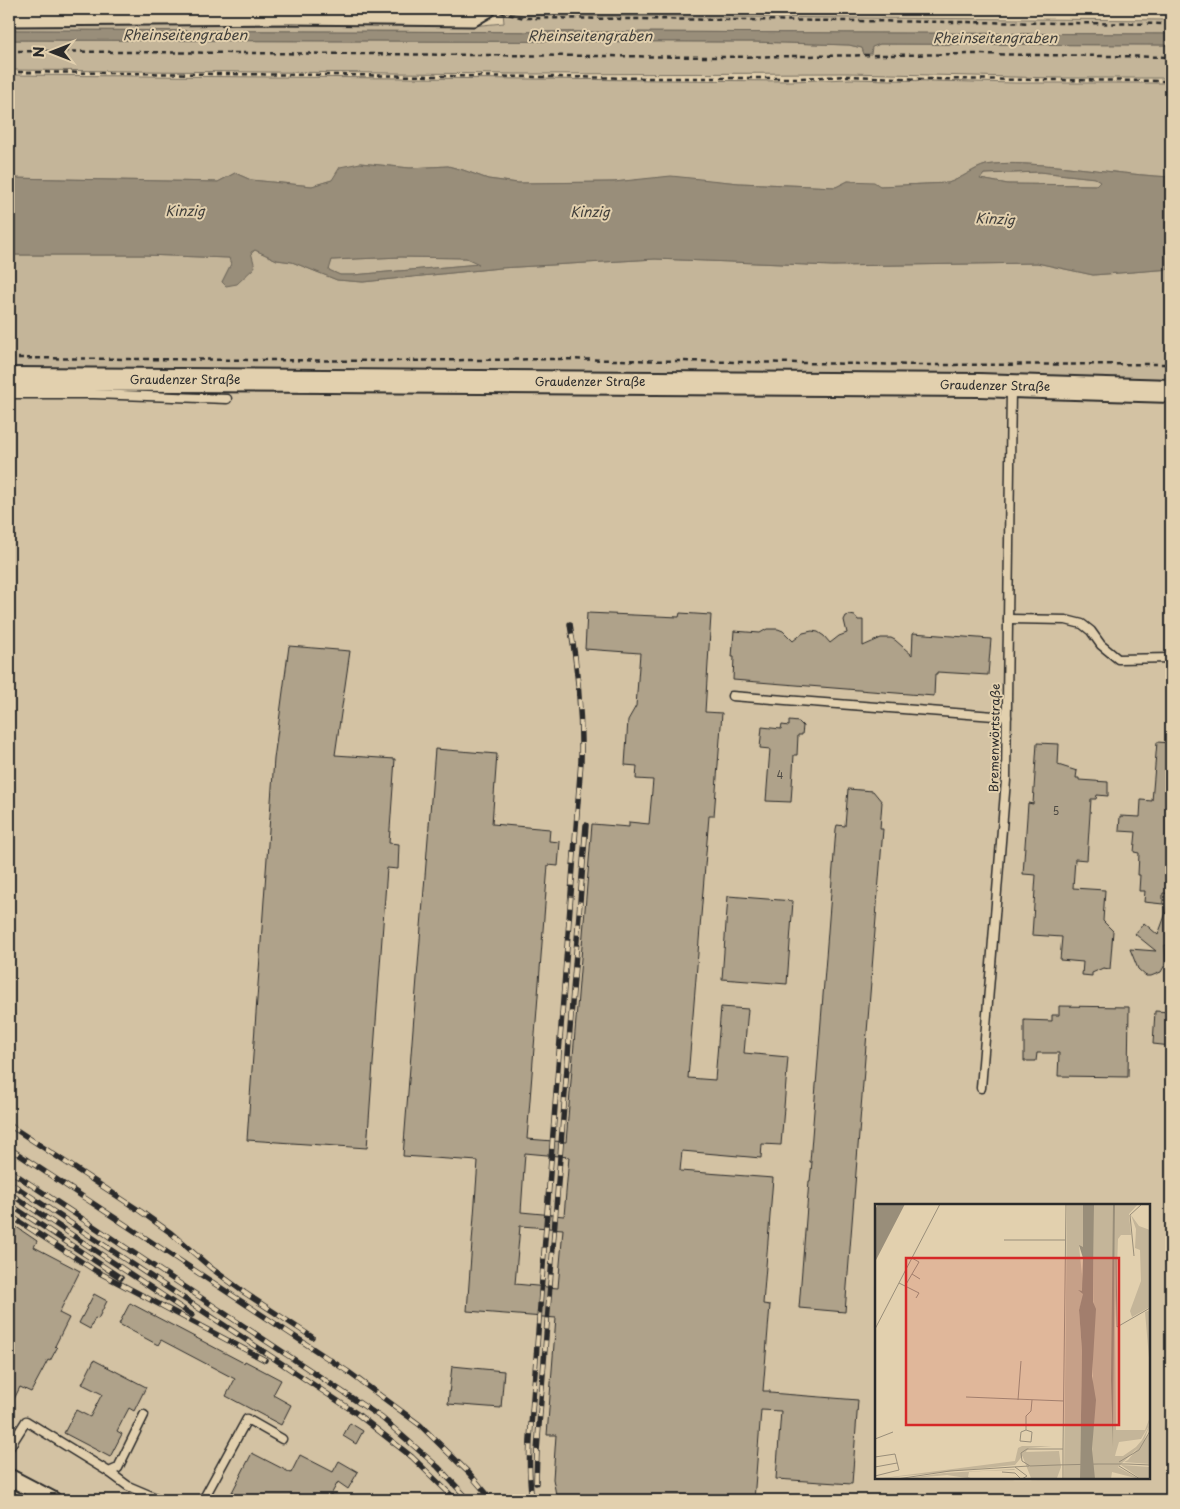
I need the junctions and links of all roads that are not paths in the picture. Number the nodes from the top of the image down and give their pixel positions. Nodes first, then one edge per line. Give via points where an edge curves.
1 (488, 9) edge
2 (9, 18) edge
3 (9, 379) edge
4 (1011, 387) junction
5 (1171, 391) edge
6 (9, 394) edge
7 (227, 399) dead end
8 (1008, 619) junction
9 (1171, 658) edge
10 (732, 696) dead end
11 (1007, 717) junction
12 (982, 1088) dead end
13 (144, 1415) dead end
14 (282, 1439) dead end
15 (9, 1448) edge
16 (109, 1472) junction
17 (9, 1477) edge
18 (53, 1500) edge
19 (161, 1500) edge
20 (203, 1500) edge

1 - 2 street via 473,18
3 - 4 street, Graudenzer Straße
4 - 5 street, Graudenzer Straße
4 - 8 lane, Bremenwörtstraße
6 - 7 lane
8 - 9 lane via 1066,620 1082,624 1118,659
8 - 11 lane, Bremenwörtstraße
10 - 11 lane
11 - 12 lane, Bremenwörtstraße via 1003,826
13 - 16 lane via 118,1468
14 - 20 lane via 247,1419
15 - 16 lane via 26,1421
16 - 19 lane via 128,1486
17 - 18 street

